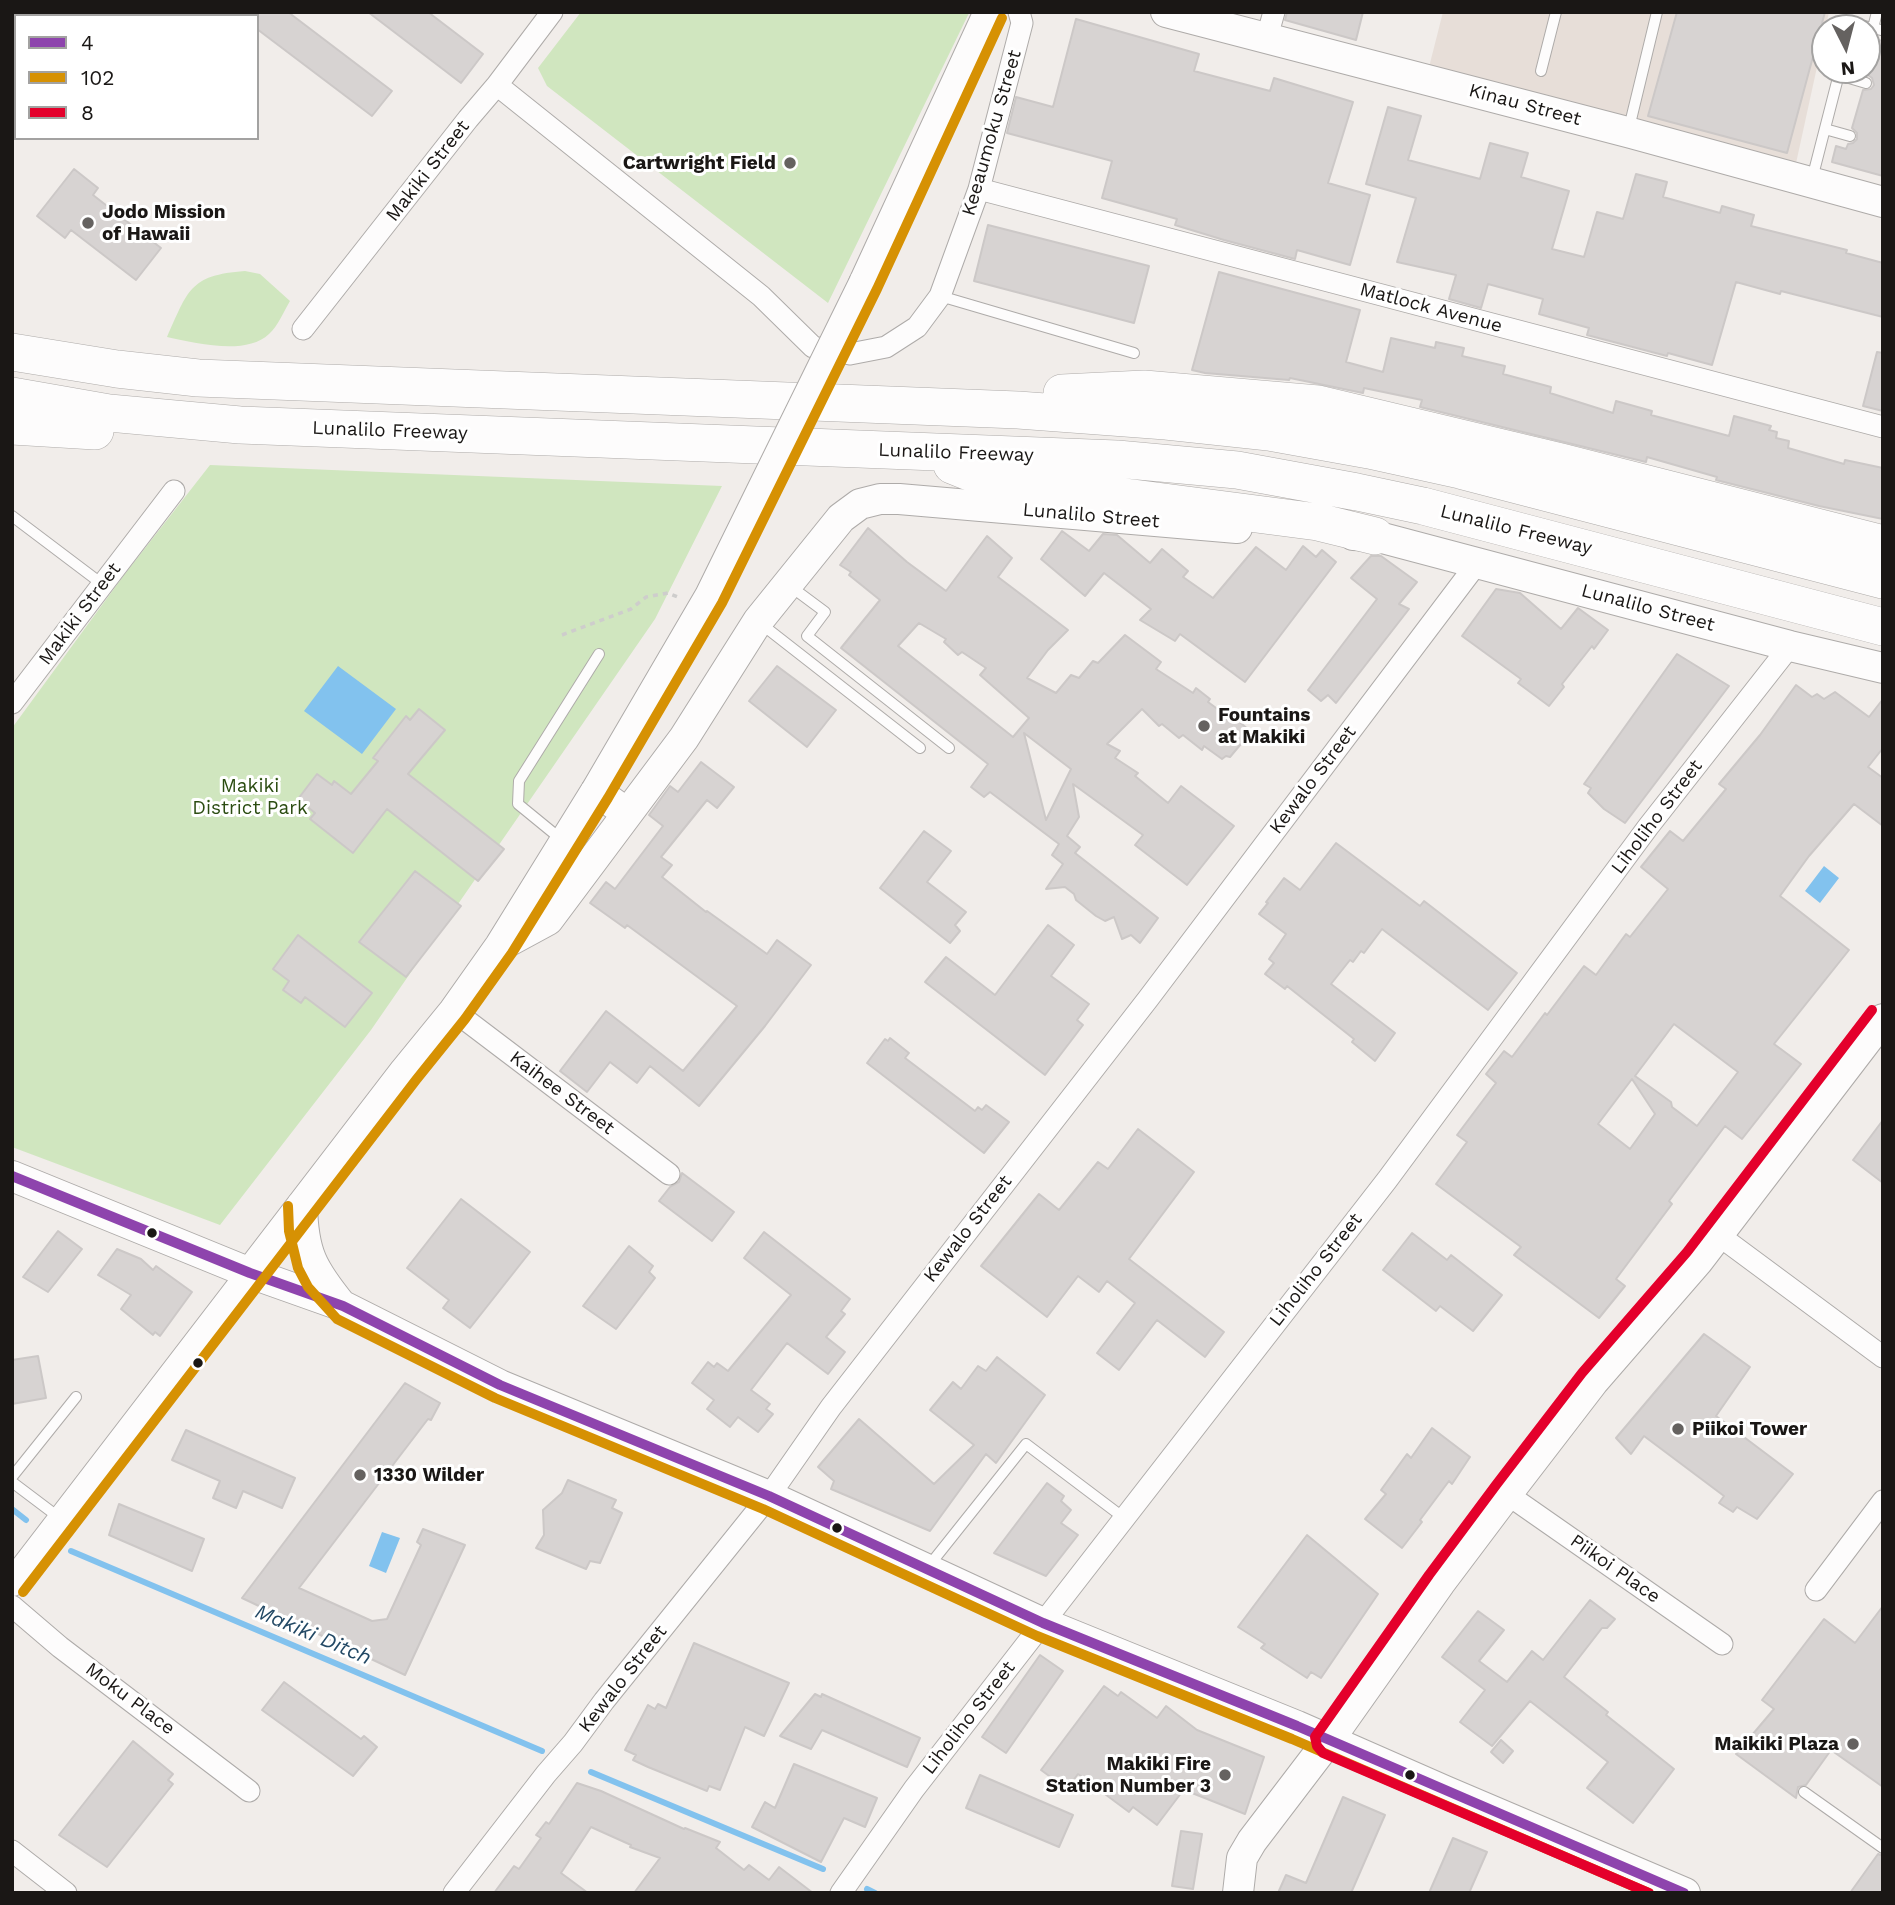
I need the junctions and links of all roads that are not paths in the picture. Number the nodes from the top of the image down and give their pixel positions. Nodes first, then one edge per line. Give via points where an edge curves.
1 (552, 12) edge
2 (1019, 12) edge
3 (1166, 12) edge
4 (1556, 12) edge
5 (1657, 12) edge
6 (988, 17) edge
7 (1270, 25) edge
8 (1541, 71) dead end
9 (1836, 84) edge
10 (498, 85) junction
11 (1825, 129) junction
12 (1628, 132) junction
13 (1850, 136) dead end
14 (1811, 182) junction
15 (979, 189) junction
16 (1883, 202) edge
17 (940, 296) junction
18 (303, 329) dead end
19 (12, 330) edge
20 (12, 352) edge
21 (1134, 353) dead end
22 (198, 378) junction
23 (12, 396) edge
24 (864, 403) junction
25 (240, 425) junction
26 (12, 426) edge
27 (1883, 427) edge
28 (921, 453) junction
29 (174, 491) dead end
30 (12, 516) edge
31 (1375, 536) junction
32 (1883, 544) edge
33 (1478, 562) junction
34 (1883, 580) edge
35 (102, 584) junction
36 (787, 584) junction
37 (758, 621) junction
38 (1883, 627) edge
39 (1790, 646) junction
40 (599, 654) dead end
41 (1883, 668) edge
42 (12, 703) edge
43 (920, 748) dead end
44 (950, 748) dead end
45 (596, 791) junction
46 (628, 813) junction
47 (564, 841) junction
48 (500, 946) junction
49 (454, 1012) junction
50 (1883, 1019) edge
51 (669, 1174) dead end
52 (12, 1176) edge
53 (302, 1205) junction
54 (1717, 1234) junction
55 (250, 1273) junction
56 (343, 1306) junction
57 (1883, 1357) edge
58 (76, 1397) dead end
59 (12, 1479) edge
60 (1507, 1494) junction
61 (769, 1496) junction
62 (1883, 1501) edge
63 (1124, 1518) junction
64 (61, 1519) junction
65 (926, 1569) junction
66 (12, 1583) edge
67 (1816, 1590) dead end
68 (12, 1606) edge
69 (1043, 1623) junction
70 (1723, 1644) dead end
71 (1329, 1740) junction
72 (249, 1791) dead end
73 (1804, 1792) dead end
74 (1883, 1848) edge
75 (12, 1852) edge
76 (66, 1893) edge
77 (454, 1893) edge
78 (841, 1893) edge
79 (1238, 1893) edge
80 (1685, 1893) edge

1 - 10 street, Makiki Street
2 - 15 street, Keeaumoku Street via 1022,23
3 - 7 main road, Kinau Street
4 - 8 lane
5 - 12 lane
6 - 45 main road, Keeaumoku Street, bridge via 710,596
7 - 12 main road, Kinau Street
9 - 11 lane
10 - 17 street, Keeaumoku Street via 761,296 813,346 850,354 886,347 917,327
10 - 18 street, Makiki Street
11 - 13 lane
11 - 14 lane
12 - 14 main road, Kinau Street
14 - 16 main road, Kinau Street
15 - 17 street, Keeaumoku Street
15 - 27 street, Matlock Avenue
17 - 21 lane
19 - 22 highway
20 - 22 highway
22 - 24 highway
23 - 25 highway, Lunalilo Freeway via 109,413
24 - 32 highway via 1144,389 1318,404
24 - 34 highway via 1032,411 1269,432 1460,470
25 - 26 highway via 82,432
25 - 28 highway, Lunalilo Freeway
28 - 31 highway via 987,479 1318,522
28 - 38 highway, Lunalilo Freeway via 1117,459 1294,479 1423,506
29 - 35 street, Makiki Street
30 - 35 lane
31 - 33 main road, Lunalilo Street
31 - 36 main road, Lunalilo Street via 880,499 860,504 841,518
33 - 39 main road, Lunalilo Street
33 - 61 street, Kewalo Street via 1148,999 856,1374
35 - 42 street, Makiki Street
36 - 37 main road, Lunalilo Street
36 - 44 lane via 825,612 807,636
37 - 43 lane
37 - 46 main road, Lunalilo Street via 684,738
39 - 41 main road, Lunalilo Street
39 - 63 street, Liholiho Street via 1648,827 1387,1180
40 - 47 lane via 519,781 518,804
45 - 46 main road
45 - 47 main road, Keeaumoku Street
46 - 48 main road, Lunalilo Street via 548,920
47 - 48 main road, Keeaumoku Street
48 - 49 main road, Keeaumoku Street
49 - 51 street, Kaihee Street
49 - 53 main road, Keeaumoku Street
50 - 54 main road
52 - 55 main road
53 - 55 main road, Keeaumoku Street
53 - 56 main road via 311,1262
54 - 57 street
54 - 60 main road
55 - 56 main road
55 - 64 street, Keeaumoku Street
56 - 61 main road via 500,1385
58 - 59 lane
59 - 64 lane
60 - 70 street, Piikoi Place
60 - 71 main road
61 - 65 main road
61 - 77 street, Kewalo Street
62 - 67 street
63 - 65 lane via 1026,1444
63 - 69 street, Liholiho Street
64 - 66 street, Keeaumoku Street
65 - 69 main road
68 - 72 street, Moku Place
69 - 71 main road
69 - 78 street, Liholiho Street via 914,1789
71 - 79 main road via 1252,1841 1242,1858
71 - 80 main road
73 - 74 lane
75 - 76 street

